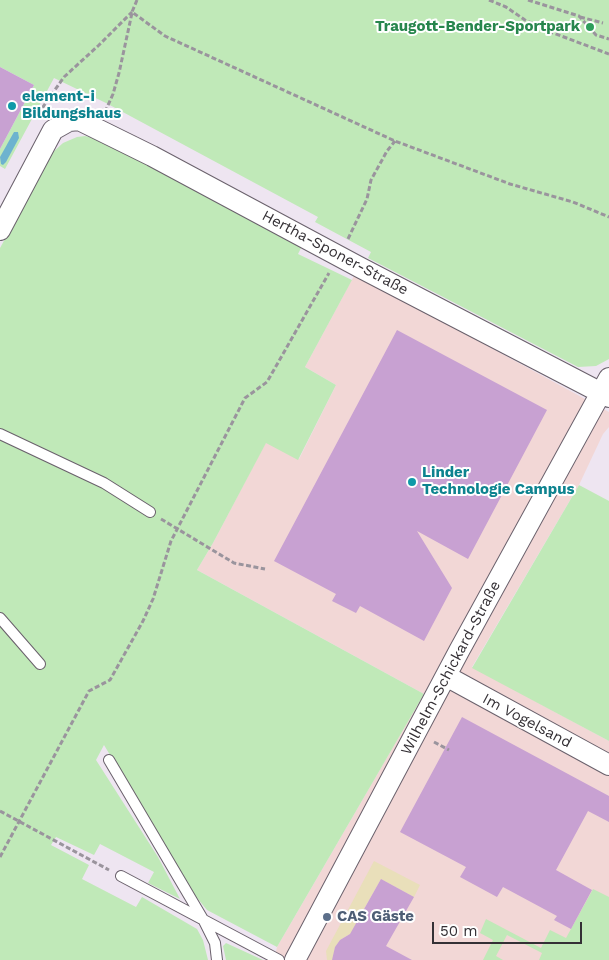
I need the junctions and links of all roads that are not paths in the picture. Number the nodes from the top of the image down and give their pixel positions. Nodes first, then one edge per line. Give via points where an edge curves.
1 (0, 230) edge
2 (606, 389) edge
3 (0, 434) edge
4 (150, 512) dead end
5 (0, 618) edge
6 (40, 664) dead end
7 (446, 676) junction
8 (109, 760) dead end
9 (609, 765) edge
10 (121, 876) road end
11 (204, 921) junction
12 (217, 960) edge
13 (279, 960) edge
14 (295, 960) edge

1 - 2 street, Hertha-Sponer-Straße via 53,130 59,125 79,120 361,268
2 - 7 street, Wilhelm-Schickard-Straße
3 - 4 lane via 104,482
5 - 6 lane
7 - 9 street, Im Vogelsand
7 - 14 street, Wilhelm-Schickard-Straße
8 - 11 lane
10 - 11 lane
11 - 12 lane via 214,943
11 - 13 lane

